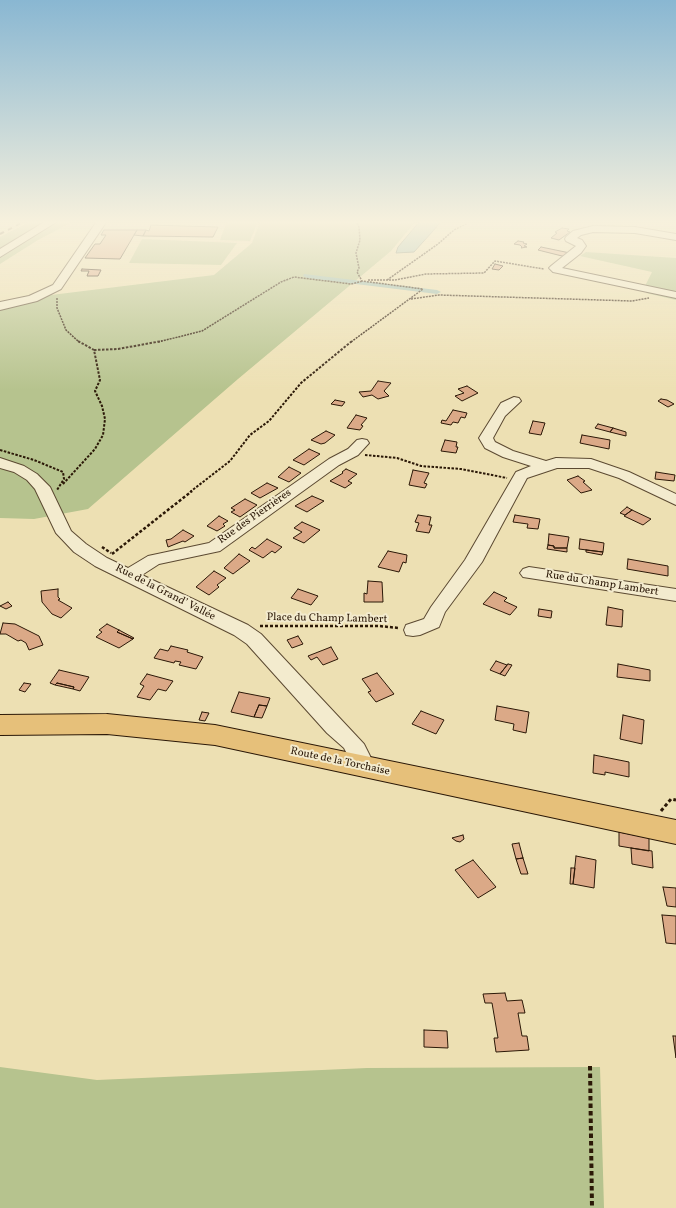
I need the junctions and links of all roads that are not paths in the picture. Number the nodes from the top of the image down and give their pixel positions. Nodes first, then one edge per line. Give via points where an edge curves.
1 (64, 277) edge
2 (589, 277) edge
3 (676, 295) edge
4 (0, 306) edge
5 (514, 401) dead end
6 (358, 448) road end
7 (508, 454) junction
8 (0, 463) edge
9 (545, 466) junction
10 (523, 475) junction
11 (676, 500) edge
12 (529, 573) dead end
13 (129, 575) junction
14 (676, 595) edge
15 (413, 630) road end
16 (0, 725) edge
17 (334, 727) junction
18 (332, 760) junction
19 (365, 768) junction
20 (676, 832) edge

1 - 4 street via 57,287 33,299
2 - 3 street
5 - 7 street via 506,406 486,438 490,445
6 - 13 street, Rue des Pierrières via 334,462 214,547 154,560
7 - 9 street
7 - 10 street
8 - 13 street, Rue de la Grand’ Vallée via 19,469 42,487 64,533 80,548 101,562
9 - 10 street
9 - 11 street via 591,464 624,475
10 - 15 street via 509,495 473,562 437,611 432,623
12 - 14 street, Rue du Champ Lambert
13 - 17 street, Rue de la Grand’ Vallée via 241,630 254,639
16 - 18 main road, Route de la Torchaise via 107,724 169,729 215,735
17 - 18 street via 337,746
17 - 19 street, Rue de la Grand’ Vallée via 357,750
18 - 19 main road, Route de la Torchaise
19 - 20 main road, Route de la Torchaise

